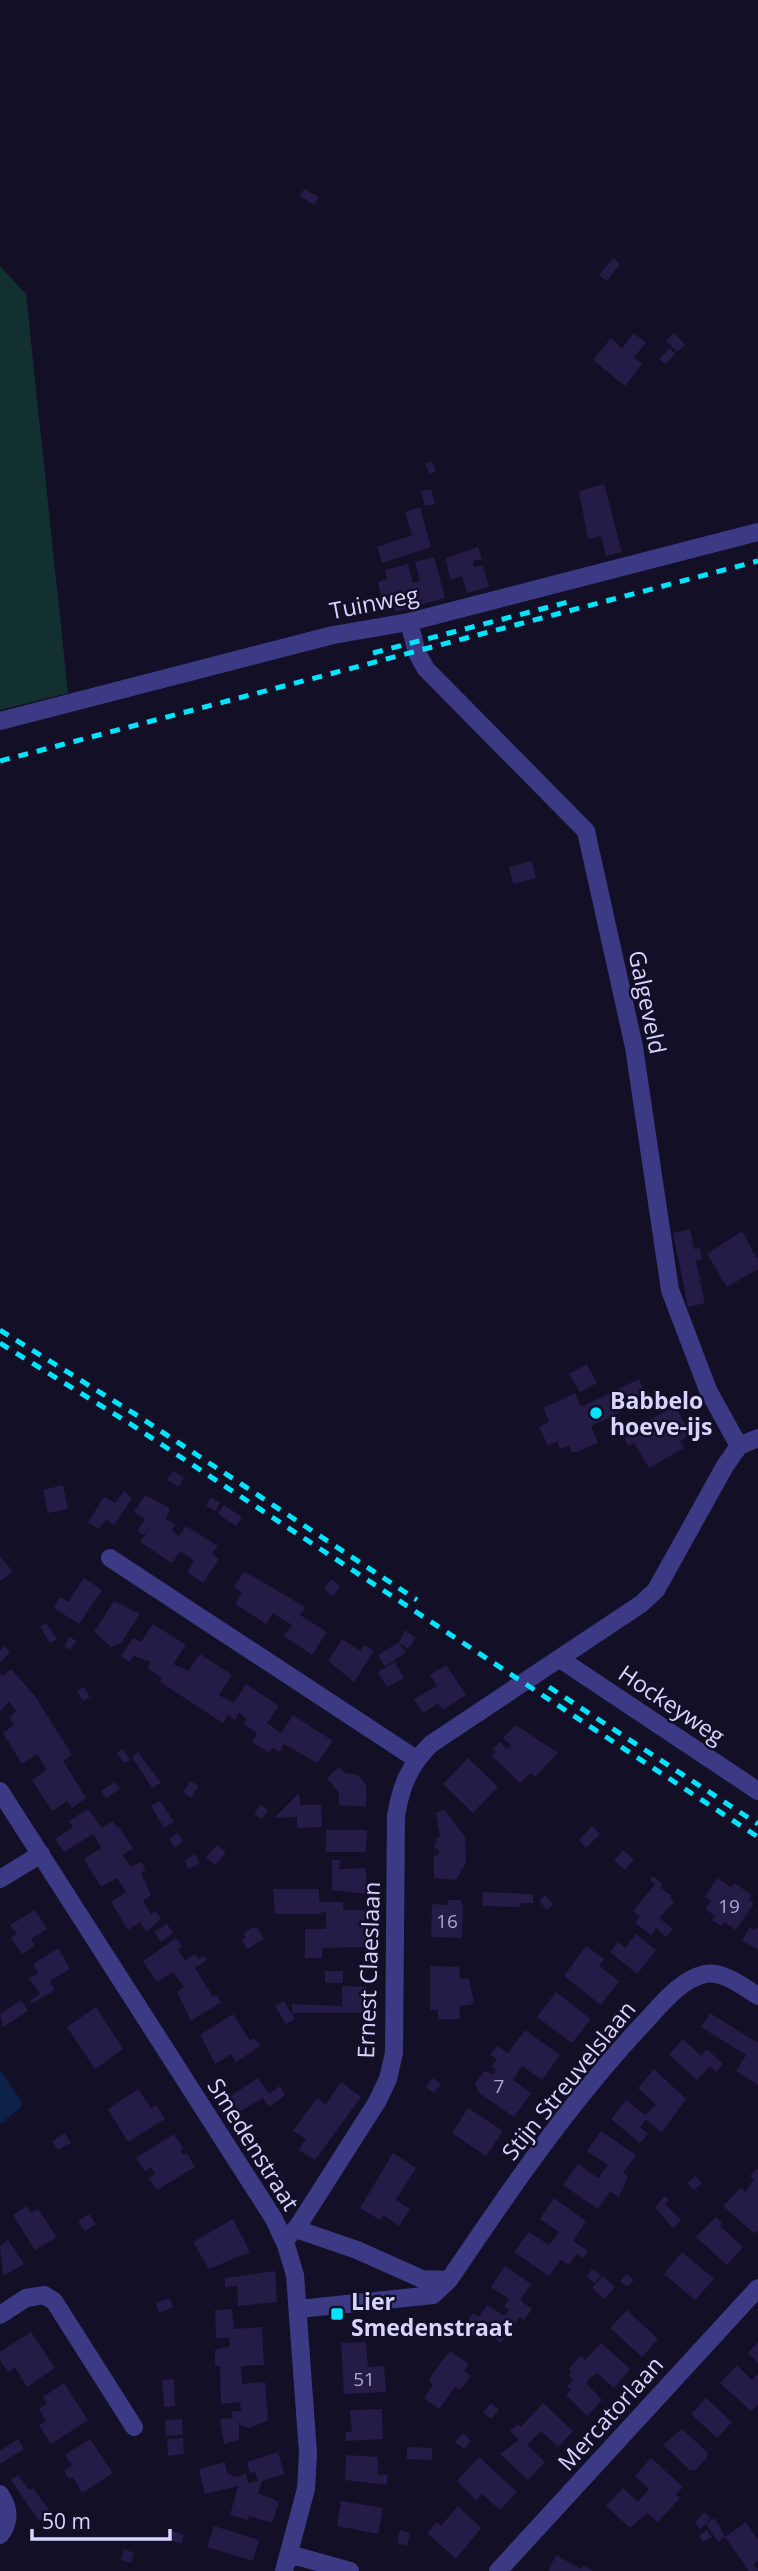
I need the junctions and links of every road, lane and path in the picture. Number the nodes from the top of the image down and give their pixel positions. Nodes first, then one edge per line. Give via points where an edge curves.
1 (758, 532) edge
2 (409, 622) junction
3 (0, 720) edge
4 (758, 1438) edge
5 (739, 1446) junction
6 (110, 1558) dead end
7 (560, 1659) junction
8 (416, 1759) junction
9 (0, 1791) edge
10 (758, 1791) edge
11 (41, 1854) junction
12 (0, 1880) edge
13 (758, 1996) edge
14 (290, 2234) junction
15 (449, 2280) junction
16 (758, 2288) edge
17 (299, 2309) junction
18 (0, 2315) edge
19 (134, 2427) dead end
20 (0, 2494) edge
21 (0, 2535) edge
22 (286, 2563) edge
23 (350, 2571) edge
24 (498, 2571) edge

1 - 2 street, Tuinweg
2 - 3 street, Tuinweg via 333,635
2 - 5 street, Galgeveld via 426,669 586,831 634,1047 670,1290 708,1391
4 - 5 street
5 - 7 street via 656,1590
6 - 8 street
7 - 8 street, Ernest Claeslaan via 431,1744
7 - 10 street, Hockeyweg
8 - 14 street, Ernest Claeslaan via 405,1777 396,1816 394,2053 388,2079
9 - 11 street, Smedenstraat
11 - 12 street
11 - 14 street, Smedenstraat via 274,2219
13 - 15 street, Stijn Streuvelslaan via 736,1981 708,1973 685,1982 608,2062 547,2138
14 - 15 street via 357,2250 422,2279
14 - 17 street, Smedenstraat
15 - 17 street, Stijn Streuvelslaan via 433,2295
16 - 24 street, Mercatorlaan
17 - 22 street, Smedenstraat via 308,2453 306,2489
18 - 19 street via 26,2298 44,2295 54,2301
20 - 21 street via 8,2510
22 - 23 street

